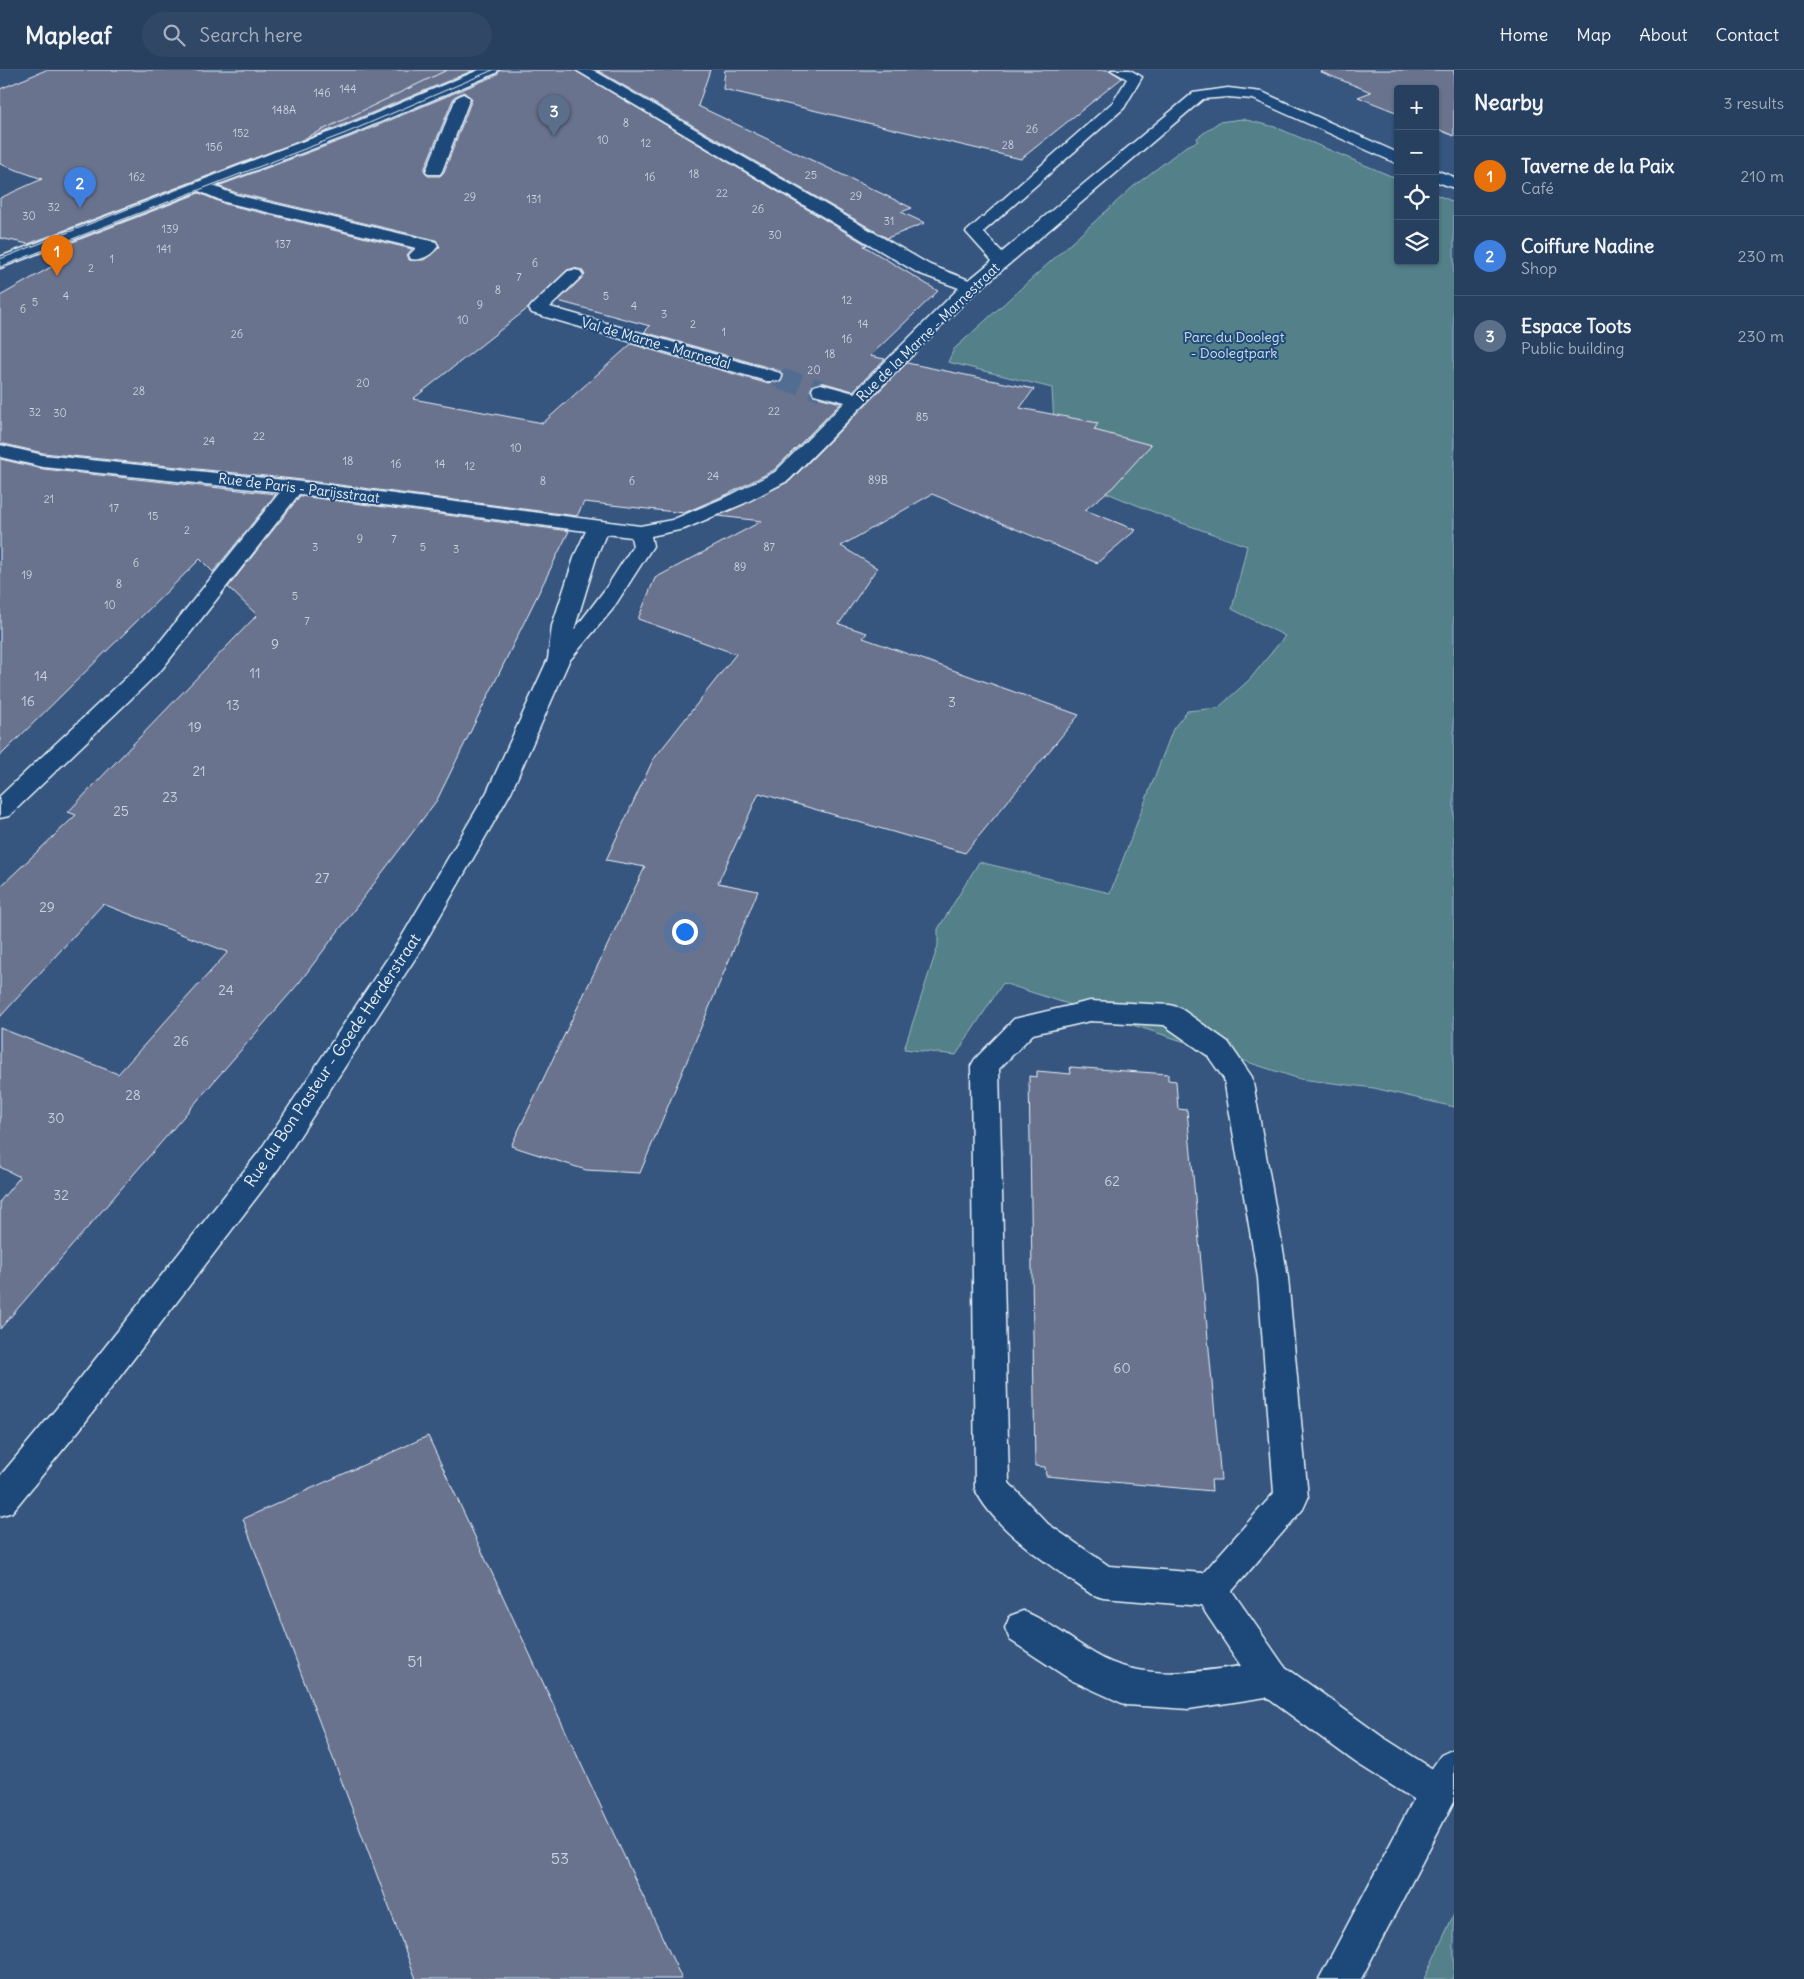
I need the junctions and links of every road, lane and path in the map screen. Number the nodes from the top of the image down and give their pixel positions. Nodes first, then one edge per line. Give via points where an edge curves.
1 (492, 70) edge
2 (583, 70) edge
3 (1118, 70) edge
4 (442, 74) dead end
5 (463, 98) dead end
6 (281, 154) junction
7 (1394, 157) edge
8 (307, 162) dead end
9 (434, 171) dead end
10 (1439, 177) edge
11 (1454, 183) edge
12 (200, 186) junction
13 (416, 255) dead end
14 (1001, 261) junction
15 (6, 272) edge
16 (574, 275) dead end
17 (972, 287) junction
18 (773, 377) tunnel mouth
19 (820, 390) tunnel mouth
20 (858, 400) junction
21 (0, 451) edge
22 (294, 487) junction
23 (599, 525) junction
24 (640, 532) junction
25 (559, 659) junction
26 (0, 810) edge
27 (0, 1500) edge
28 (1212, 1590) junction
29 (1023, 1628) dead end
30 (1271, 1679) junction
31 (1446, 1781) edge
32 (1339, 1979) edge

1 - 6 street via 344,132
2 - 17 street via 924,269
3 - 14 street via 1135,78 1119,106 974,232
4 - 6 street
5 - 9 street
6 - 8 street
6 - 12 street
7 - 14 street, Rue de la Marne - Marnestraat via 1273,102 1238,91 1216,91 1198,96
10 - 11 street
12 - 13 street via 231,199 430,246
12 - 15 street
14 - 17 street, Rue de la Marne - Marnestraat
16 - 18 street, Val de Marne - Marnedal via 538,309
17 - 20 street, Rue de la Marne - Marnestraat
19 - 20 street
20 - 24 street, Rue de la Marne - Marnestraat via 782,476 677,525
21 - 22 street, Rue de Paris - Parijsstraat via 42,461
22 - 23 street, Rue de Paris - Parijsstraat
22 - 26 street via 154,664
23 - 24 street, Rue de la Marne - Marnestraat
23 - 25 street, Rue du Bon Pasteur - Goede Herderstraat via 562,626
24 - 25 street, Rue du Bon Pasteur - Goede Herderstraat via 643,546 635,560 589,627
25 - 27 street, Rue du Bon Pasteur - Goede Herderstraat via 489,809 411,944 274,1152 74,1411
28 - 28 street via 1291,1498 1273,1278 1238,1077 1218,1049 1170,1014 1090,1011 1024,1026 985,1066 992,1489 1036,1534 1103,1582
28 - 30 street
29 - 30 street via 1084,1668 1126,1687 1189,1691
30 - 31 street via 1368,1749
31 - 32 street

